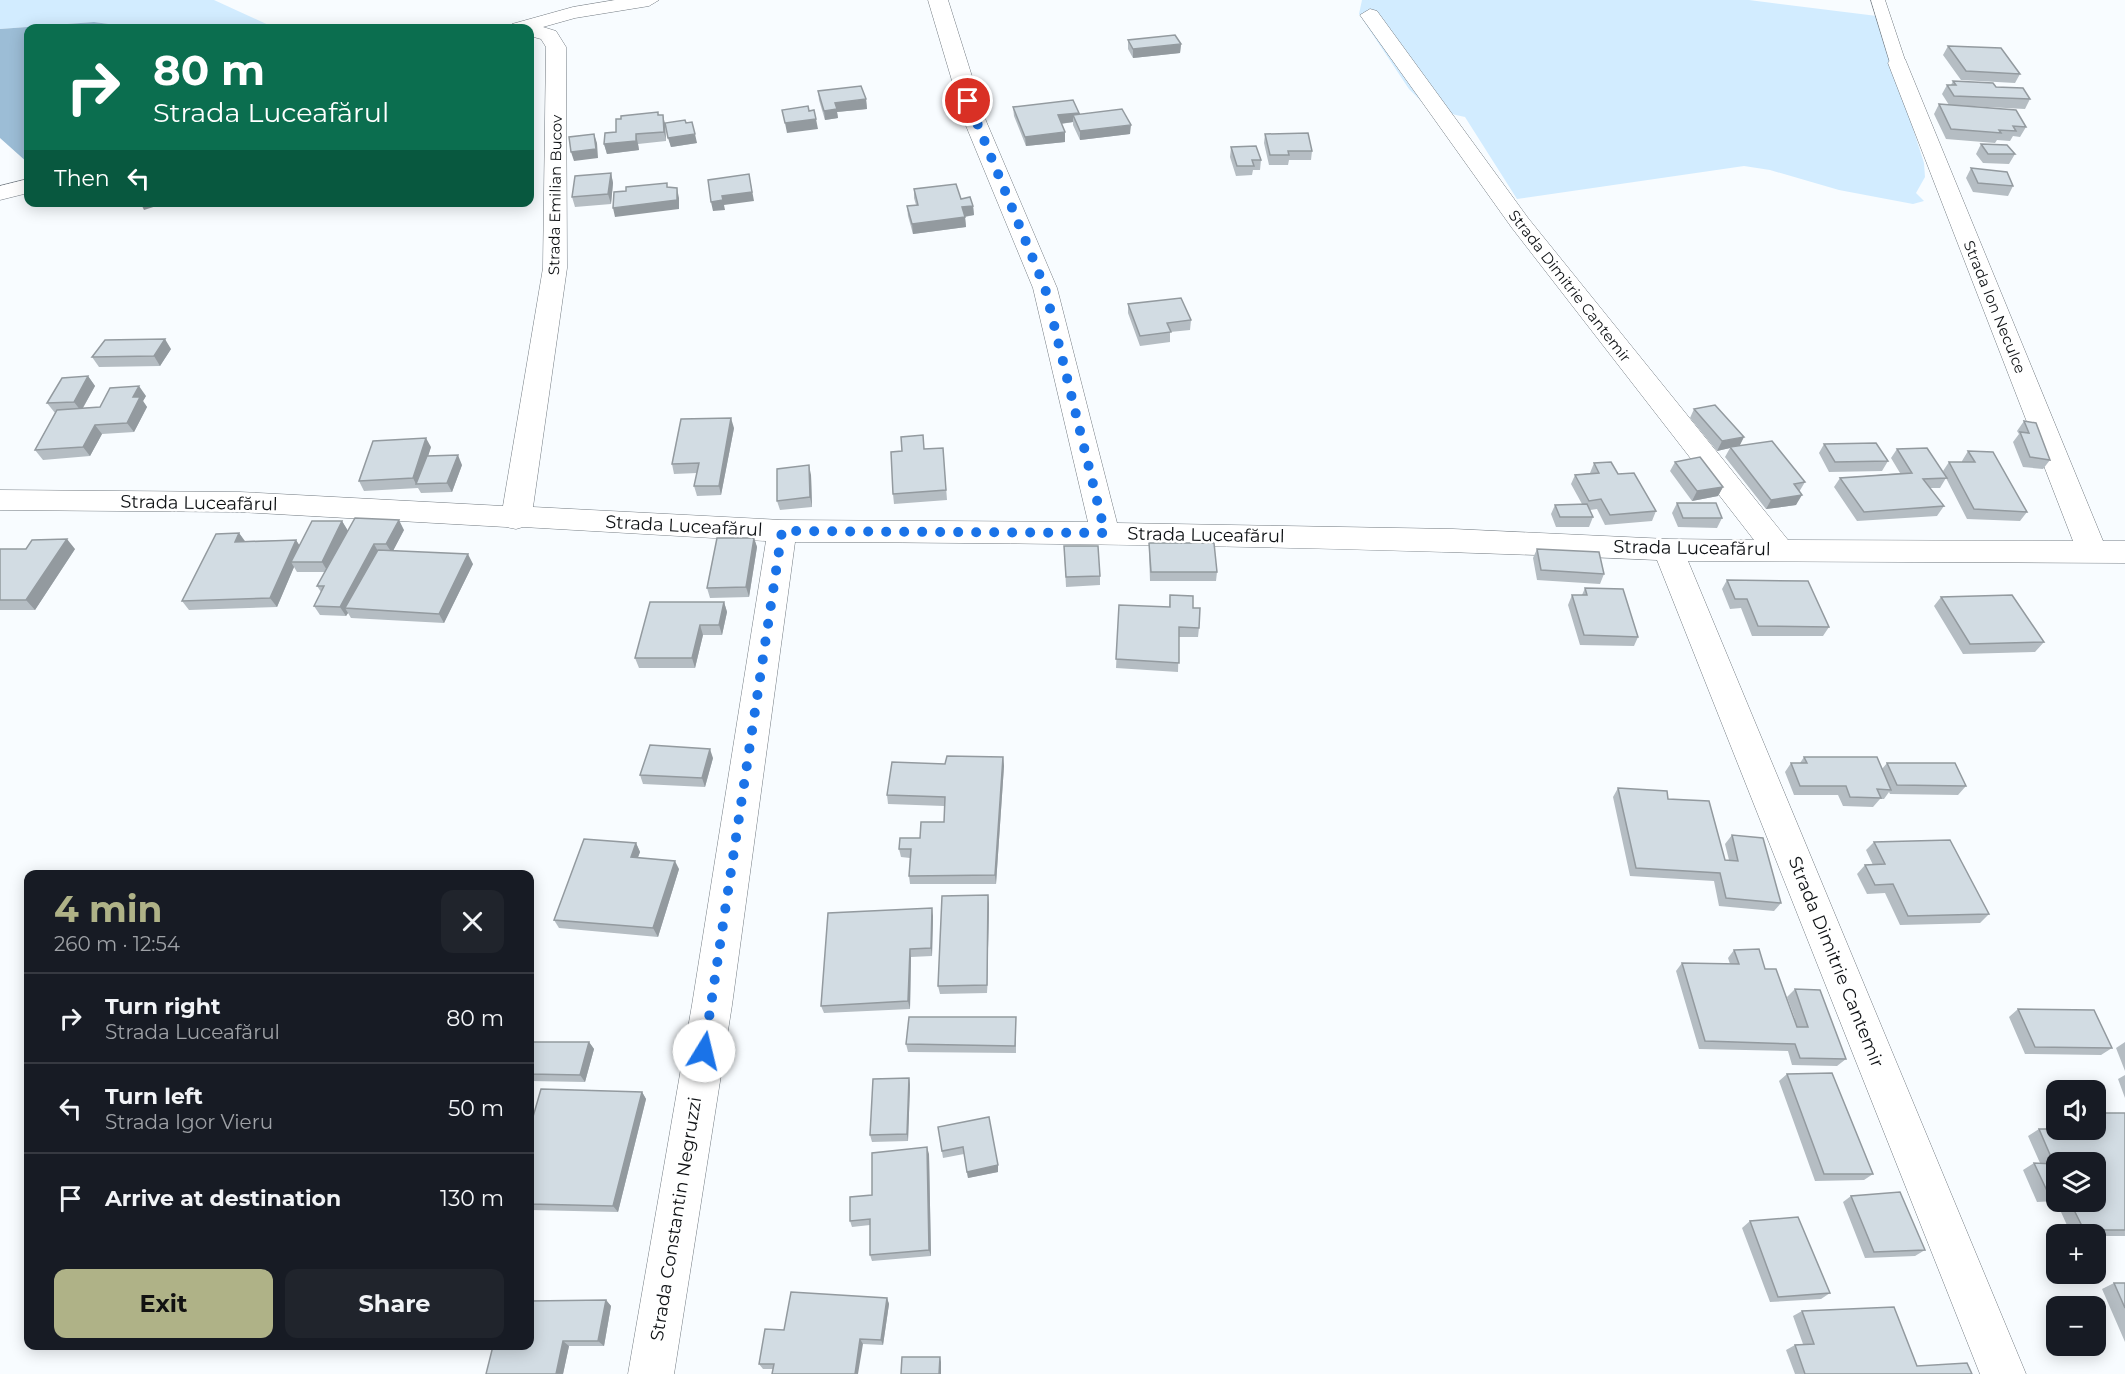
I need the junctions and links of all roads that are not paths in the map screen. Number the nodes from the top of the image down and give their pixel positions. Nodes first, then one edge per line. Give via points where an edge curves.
1 (649, 0) edge
2 (938, 0) edge
3 (1878, 0) edge
4 (1370, 15) dead end
5 (534, 26) edge
6 (534, 31) edge
7 (1898, 63) joint
8 (24, 187) edge
9 (0, 193) edge
10 (0, 500) edge
11 (516, 519) junction
12 (782, 531) junction
13 (1105, 533) junction
14 (1668, 550) junction
15 (1779, 550) junction
16 (2092, 551) junction
17 (2125, 552) edge
18 (651, 1374) edge
19 (2003, 1374) edge

1 - 5 street via 573,13
2 - 13 street via 975,121 1045,288
3 - 7 lane
4 - 15 street, Strada Dimitrie Cantemir via 1520,223
6 - 11 street, Strada Emilian Bucov via 549,35 556,47 555,268
7 - 16 street, Strada Ion Neculce
8 - 9 street
10 - 11 street, Strada Luceafărul via 240,502
11 - 12 street, Strada Luceafărul
12 - 13 street, Strada Luceafărul
12 - 18 street, Strada Constantin Negruzzi via 712,1005
13 - 14 street, Strada Luceafărul via 1453,540
14 - 15 street, Strada Luceafărul
14 - 19 street, Strada Dimitrie Cantemir
15 - 16 street, Strada Luceafărul
16 - 17 street, Strada Luceafărul

